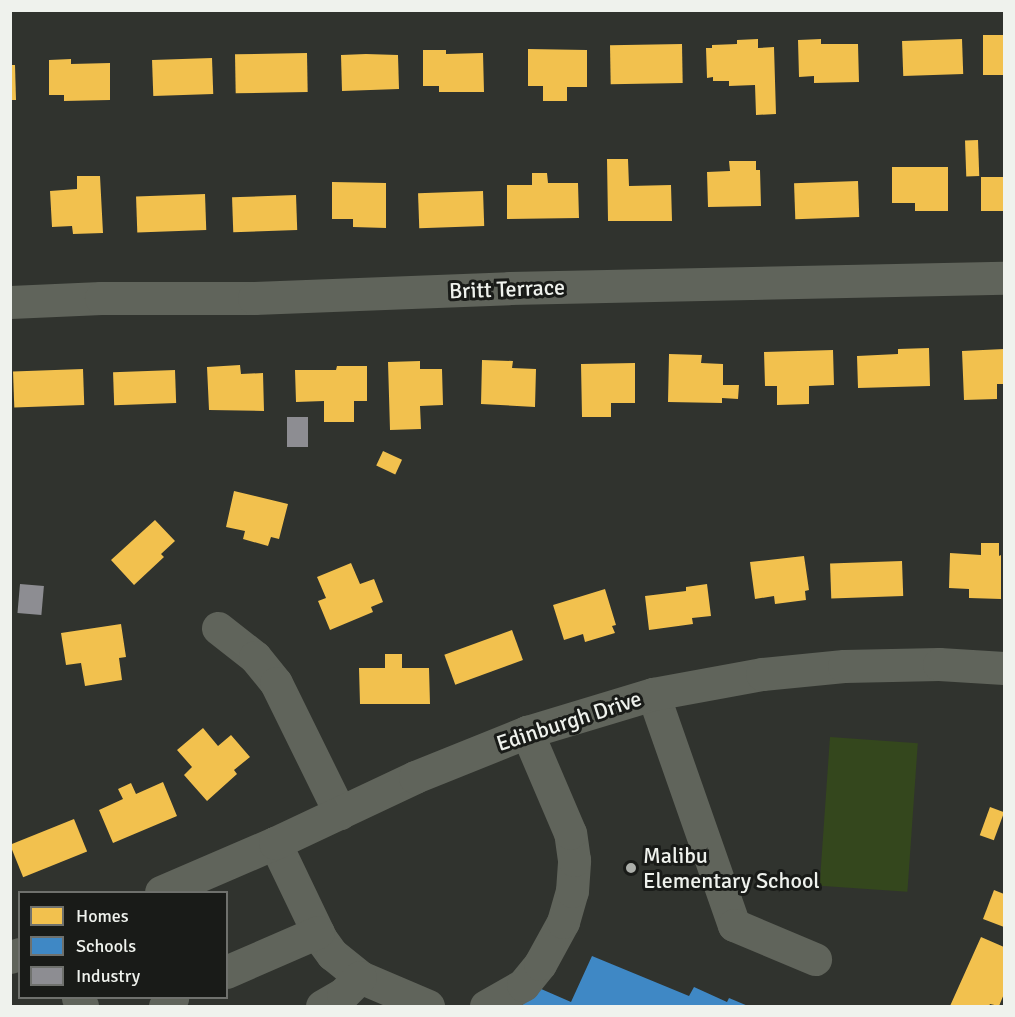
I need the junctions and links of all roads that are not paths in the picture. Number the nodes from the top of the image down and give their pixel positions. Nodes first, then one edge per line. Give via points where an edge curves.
1 (1005, 278) edge
2 (10, 302) edge
3 (218, 628) dead end
4 (1005, 668) edge
5 (653, 694) junction
6 (527, 732) junction
7 (339, 813) junction
8 (275, 843) junction
9 (163, 891) edge
10 (318, 932) junction
11 (815, 959) dead end
12 (228, 971) edge
13 (360, 977) junction
14 (322, 1006) edge
15 (428, 1006) edge
16 (486, 1006) edge

1 - 2 street, Britt Terrace
3 - 7 street via 255,657 276,683
4 - 5 street, Edinburgh Drive via 939,664 844,666 762,674
5 - 6 street, Edinburgh Drive
5 - 11 street via 734,925
6 - 7 street, Edinburgh Drive
6 - 16 street via 570,833 574,860 572,891 563,922 540,964 522,985
7 - 8 street, Edinburgh Drive
8 - 9 street, Edinburgh Drive
8 - 10 street
10 - 12 street
10 - 13 street via 332,954
13 - 14 street via 343,994
13 - 15 street

